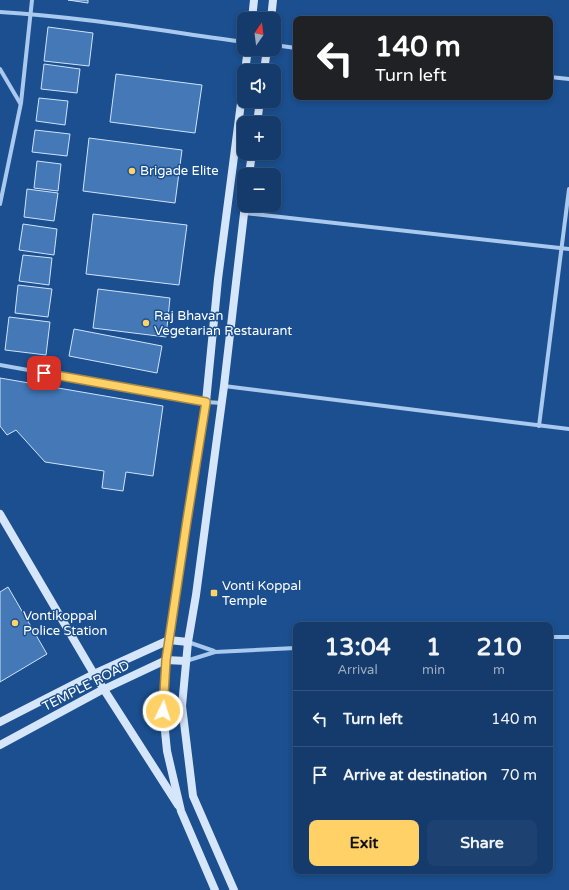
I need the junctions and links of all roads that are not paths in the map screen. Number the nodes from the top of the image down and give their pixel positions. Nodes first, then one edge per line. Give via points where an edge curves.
1 (32, 0) edge
2 (254, 0) edge
3 (273, 0) edge
4 (0, 12) edge
5 (253, 12) edge
6 (272, 12) edge
7 (31, 14) junction
8 (237, 41) edge
9 (281, 46) edge
10 (293, 48) edge
11 (0, 68) edge
12 (553, 77) edge
13 (569, 79) edge
14 (20, 103) junction
15 (240, 108) edge
16 (569, 189) edge
17 (0, 204) edge
18 (244, 212) edge
19 (268, 212) edge
20 (562, 248) junction
21 (569, 249) edge
22 (0, 365) edge
23 (224, 386) junction
24 (206, 402) junction
25 (222, 404) junction
26 (539, 426) junction
27 (569, 429) edge
28 (0, 514) edge
29 (569, 637) edge
30 (553, 638) edge
31 (169, 640) junction
32 (188, 642) junction
33 (293, 648) edge
34 (215, 652) junction
35 (166, 660) junction
36 (186, 661) junction
37 (94, 674) junction
38 (103, 689) junction
39 (0, 722) edge
40 (0, 745) edge
41 (181, 811) junction
42 (215, 890) edge
43 (234, 890) edge

1 - 7 street
2 - 5 main road
3 - 6 main road
4 - 7 street
7 - 8 street
7 - 14 street
9 - 10 street
11 - 14 street
12 - 13 street
14 - 17 street
15 - 24 main road via 218,279
16 - 20 street
18 - 23 main road
19 - 20 street
20 - 21 street
20 - 26 street
22 - 24 street
23 - 25 main road
23 - 26 street
24 - 25 street
24 - 31 main road
25 - 32 main road
26 - 27 street
28 - 37 main road
29 - 30 street
31 - 32 main road
31 - 35 main road
31 - 37 main road, TEMPLE ROAD
32 - 34 street
32 - 36 main road
33 - 34 street
34 - 36 street
35 - 36 main road, TEMPLE ROAD
35 - 38 main road, TEMPLE ROAD
35 - 41 main road via 163,711 167,751
36 - 43 main road via 182,706 193,796
37 - 38 main road
37 - 39 main road, TEMPLE ROAD
38 - 40 main road, TEMPLE ROAD
38 - 41 main road
41 - 42 main road

